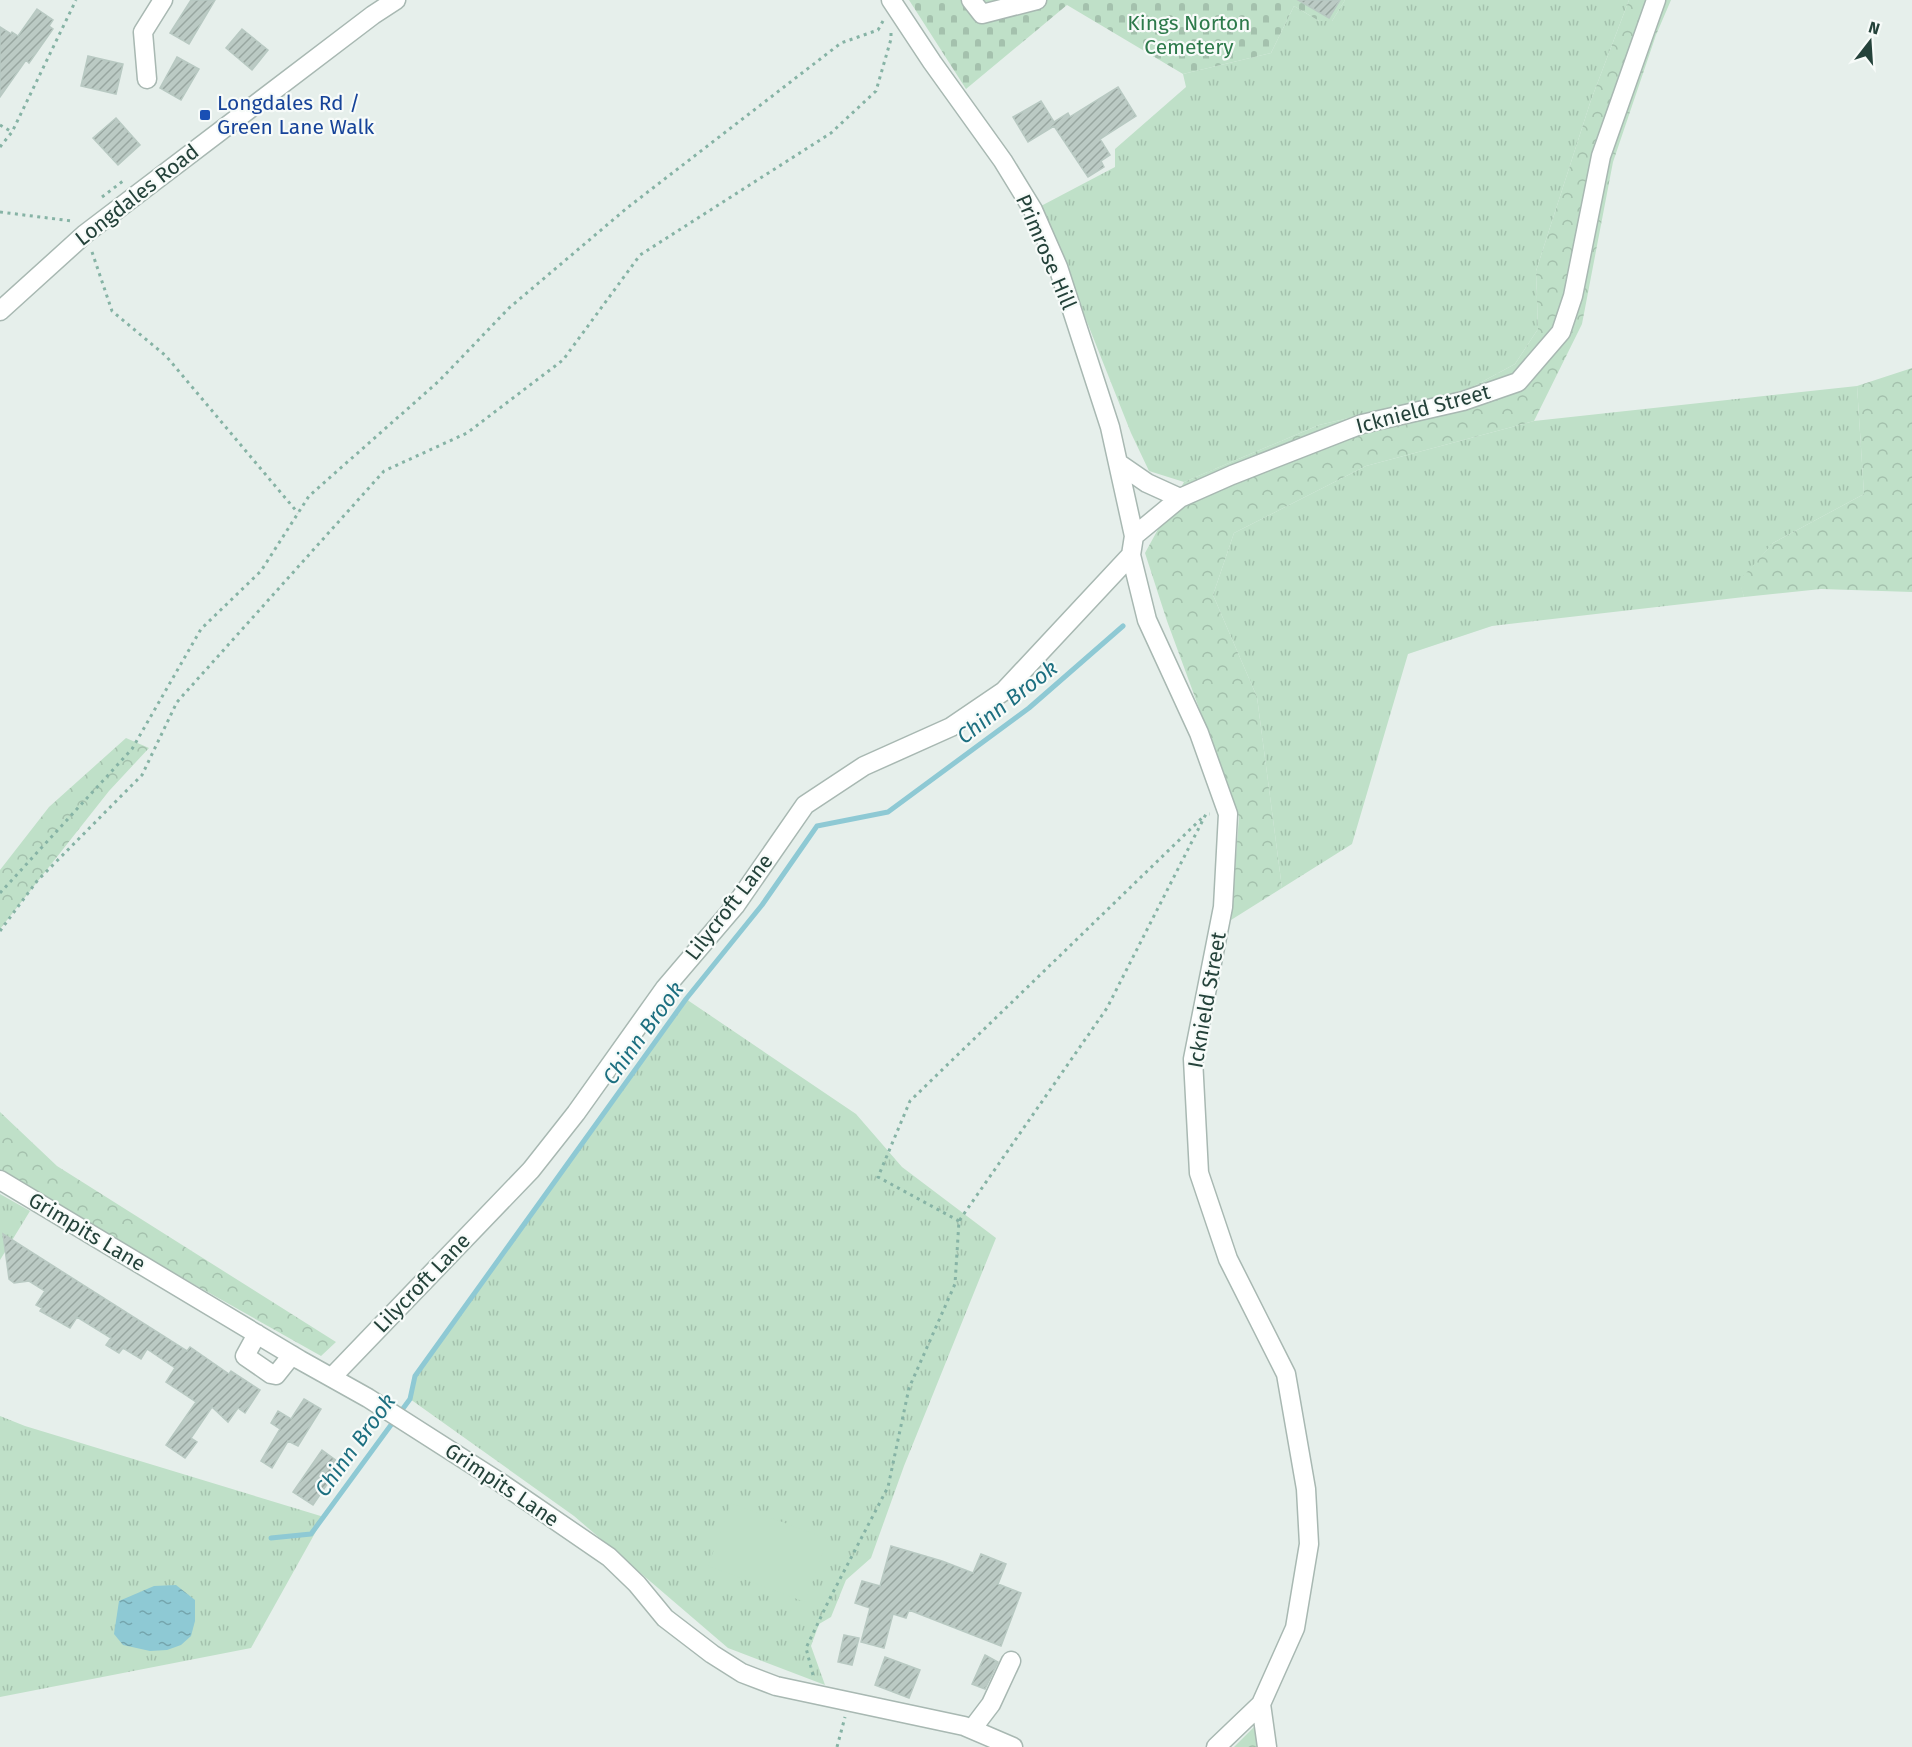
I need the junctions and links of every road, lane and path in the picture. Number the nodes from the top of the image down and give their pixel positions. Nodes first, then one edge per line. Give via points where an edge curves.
1 (76, 0) edge
2 (163, 0) edge
3 (396, 0) edge
4 (891, 0) edge
5 (972, 0) edge
6 (1037, 0) edge
7 (1656, 0) edge
8 (869, 33) dead end
9 (888, 49) dead end
10 (147, 79) dead end
11 (0, 125) edge
12 (12, 132) junction
13 (0, 147) edge
14 (129, 179) dead end
15 (96, 202) dead end
16 (0, 212) edge
17 (80, 215) dead end
18 (85, 234) junction
19 (0, 311) edge
20 (1118, 463) junction
21 (1180, 498) junction
22 (298, 513) junction
23 (1134, 536) junction
24 (1131, 555) junction
25 (1206, 814) junction
26 (1228, 814) junction
27 (0, 893) edge
28 (0, 931) edge
29 (0, 1180) edge
30 (959, 1221) junction
31 (257, 1334) junction
32 (292, 1355) junction
33 (332, 1377) junction
34 (1011, 1661) dead end
35 (818, 1695) junction
36 (849, 1702) junction
37 (1261, 1704) junction
38 (972, 1729) junction
39 (837, 1747) edge
40 (1013, 1747) edge
41 (1216, 1747) edge
42 (1267, 1747) edge

1 - 12 path
2 - 10 street via 143,32
3 - 18 street, Longdales Road
4 - 20 street, Primrose Hill via 1033,210 1058,267
5 - 6 street via 982,14
7 - 21 street, Icknield Street via 1601,156 1573,296 1561,332 1518,381 1463,402 1362,424
8 - 22 path via 841,43 627,208 509,308 439,381 309,496
9 - 28 path via 876,91 831,133 640,255 563,360 467,433 384,471 177,702 142,775 37,881
11 - 12 path
12 - 13 path
14 - 15 path
16 - 17 path via 72,221
18 - 19 street, Longdales Road
18 - 22 path via 112,311 166,356
20 - 21 street via 1147,483
20 - 23 street, Primrose Hill
21 - 23 street, Icknield Street
22 - 27 path via 261,571 201,629 132,749
23 - 24 street, Icknield Street
24 - 26 street, Icknield Street via 1147,620 1199,733
24 - 33 street, Lilycroft Lane via 1004,691 951,727 864,766 806,805 735,906 665,988 531,1170
25 - 26 path
25 - 30 path via 1107,1008
25 - 30 path via 910,1101 878,1177
26 - 37 street, Icknield Street via 1223,907 1193,1059 1199,1173 1228,1259 1286,1374 1306,1489 1309,1544 1295,1628
29 - 31 street, Grimpits Lane
30 - 35 path via 955,1284 909,1388 888,1487 806,1648
31 - 32 street, Grimpits Lane
31 - 32 street via 245,1356 271,1374 276,1375
32 - 33 street, Grimpits Lane
33 - 35 street, Grimpits Lane via 501,1483 609,1557 665,1618 712,1654 742,1673 776,1686
34 - 38 street via 991,1704
35 - 36 street, Grimpits Lane
36 - 38 street, Grimpits Lane
36 - 39 path
37 - 41 street, Icknield Street
37 - 42 street
38 - 40 street, Grimpits Lane

